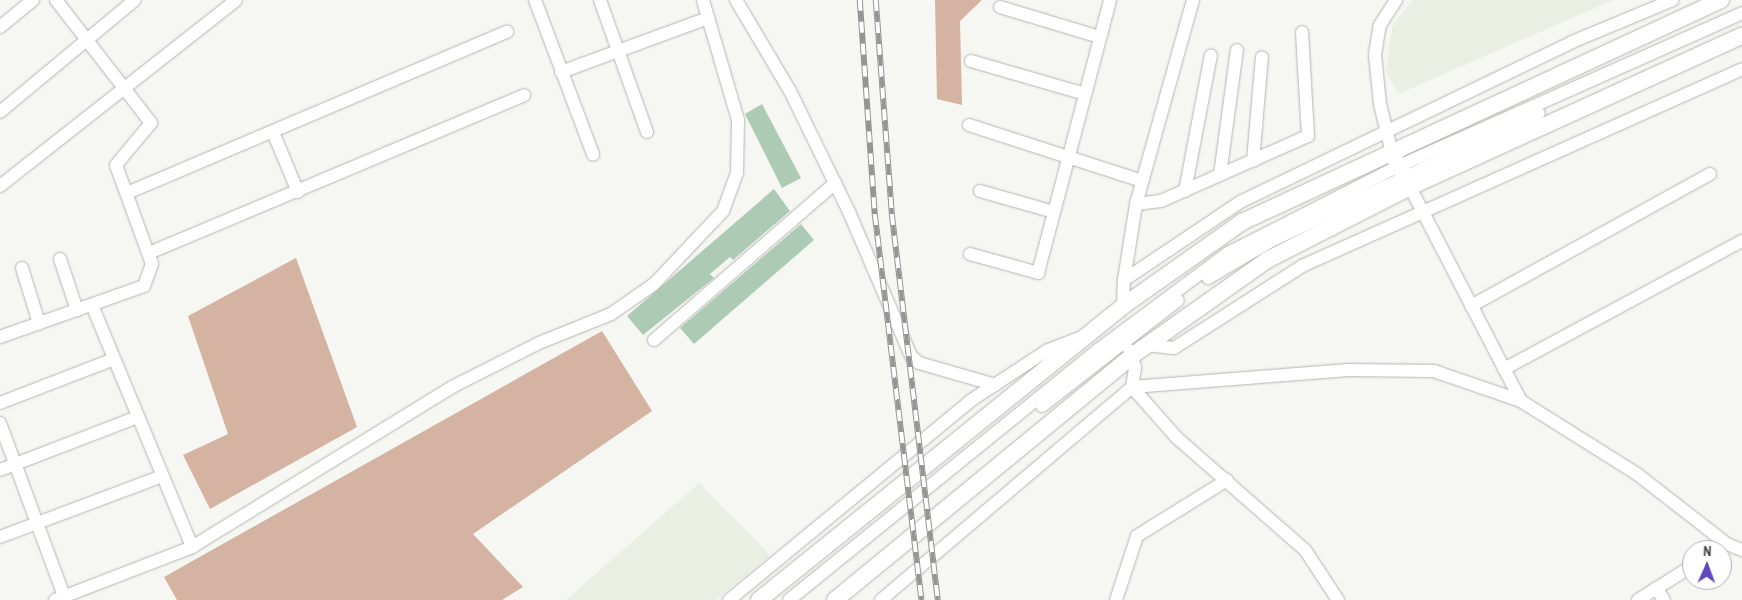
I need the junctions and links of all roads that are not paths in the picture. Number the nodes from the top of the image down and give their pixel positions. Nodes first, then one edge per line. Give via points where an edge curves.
1 (33, 0) edge
2 (56, 0) edge
3 (135, 0) edge
4 (236, 0) edge
5 (535, 0) edge
6 (600, 0) edge
7 (703, 0) edge
8 (736, 0) edge
9 (1110, 0) edge
10 (1193, 0) edge
11 (1396, 0) edge
12 (1673, 0) edge
13 (1721, 0) edge
14 (1000, 7) dead end
15 (1742, 13) edge
16 (708, 18) junction
17 (1742, 22) edge
18 (0, 27) edge
19 (507, 32) dead end
20 (1302, 32) dead end
21 (1742, 36) edge
22 (1100, 37) junction
23 (86, 41) junction
24 (1237, 50) dead end
25 (617, 52) junction
26 (1211, 55) dead end
27 (1262, 57) dead end
28 (972, 61) dead end
29 (1742, 68) edge
30 (561, 72) junction
31 (125, 88) junction
32 (1085, 94) junction
33 (524, 95) dead end
34 (0, 112) edge
35 (969, 125) dead end
36 (273, 132) junction
37 (647, 132) dead end
38 (1385, 132) junction
39 (592, 154) dead end
40 (1069, 155) junction
41 (1253, 161) junction
42 (1401, 171) junction
43 (1710, 174) dead end
44 (1220, 175) junction
45 (1142, 180) junction
46 (835, 183) junction
47 (0, 186) edge
48 (980, 191) dead end
49 (1185, 191) junction
50 (298, 192) junction
51 (127, 193) junction
52 (1136, 204) junction
53 (1054, 212) junction
54 (1422, 212) junction
55 (1742, 241) edge
56 (149, 253) junction
57 (970, 254) dead end
58 (60, 259) dead end
59 (22, 268) dead end
60 (1124, 280) junction
61 (92, 305) junction
62 (1123, 306) junction
63 (1471, 306) junction
64 (77, 310) junction
65 (1107, 320) junction
66 (39, 323) junction
67 (1087, 335) junction
68 (0, 337) edge
69 (654, 340) dead end
70 (1130, 345) junction
71 (114, 359) junction
72 (1504, 369) junction
73 (995, 385) junction
74 (1132, 387) junction
75 (1521, 401) junction
76 (0, 403) edge
77 (135, 418) junction
78 (0, 423) edge
79 (15, 464) junction
80 (0, 470) edge
81 (160, 477) junction
82 (1227, 480) junction
83 (38, 523) junction
84 (0, 537) edge
85 (1714, 540) edge
86 (192, 547) junction
87 (1682, 572) edge
88 (1656, 588) junction
89 (81, 595) edge
90 (59, 598) edge
91 (729, 600) edge
92 (759, 600) edge
93 (789, 600) edge
94 (801, 600) edge
95 (835, 600) edge
96 (881, 600) edge
97 (1116, 600) edge
98 (1338, 600) edge
99 (1638, 600) edge
100 (1664, 600) edge

1 - 18 street
2 - 23 street
3 - 23 street
4 - 31 street
5 - 30 street
6 - 25 street
7 - 16 street
8 - 46 street via 776,64
9 - 22 street
10 - 45 street
11 - 38 street via 1380,25 1376,55
12 - 38 street via 1572,42
13 - 42 main road
14 - 22 street
15 - 42 street
16 - 25 street
16 - 86 street via 738,120 737,173 727,205 654,284 611,314 539,343 452,387
17 - 42 street
19 - 36 street
20 - 41 street via 1308,136
21 - 42 main road
22 - 32 street
23 - 31 street
23 - 34 street
24 - 44 street
25 - 30 street
25 - 37 street
26 - 49 street
27 - 41 street
28 - 32 street
29 - 54 street
30 - 39 street
31 - 47 street
31 - 51 street via 150,123 149,130 116,161
32 - 40 street
33 - 50 street
35 - 40 street
36 - 50 street
36 - 51 street
38 - 42 street
38 - 60 street via 1240,202
40 - 45 street
40 - 53 street
41 - 44 street
42 - 54 street
42 - 62 main road via 1242,222
42 - 70 main road
42 - 70 street via 1243,244
43 - 63 street
44 - 49 street
45 - 52 street
46 - 69 street
46 - 73 street via 911,356 919,364
48 - 53 street
49 - 52 street via 1161,201
50 - 56 street
51 - 56 street
52 - 60 street
53 - 57 street via 1038,273
54 - 63 street
54 - 70 street via 1277,280 1174,348
55 - 72 street
56 - 61 street via 152,264 144,286
58 - 64 street
59 - 66 street
60 - 62 street
61 - 64 street
61 - 71 street
62 - 65 main road
63 - 72 street
64 - 66 street
65 - 67 main road
65 - 70 street
66 - 68 street
67 - 73 street via 1048,350
67 - 92 main road
70 - 74 street
70 - 93 street
70 - 94 street
70 - 95 main road
71 - 76 street
71 - 77 street
72 - 75 street
73 - 91 street via 970,401
74 - 75 street via 1412,368 1434,371
74 - 82 street via 1178,438
74 - 96 street
75 - 85 street via 1637,474
77 - 79 street
77 - 81 street
78 - 79 street
79 - 80 street
79 - 83 street
81 - 83 street
81 - 86 street
82 - 97 street via 1137,536
82 - 98 street via 1305,550
83 - 84 street
83 - 90 street
86 - 89 street
87 - 88 street
88 - 99 street
88 - 100 street
89 - 90 street

